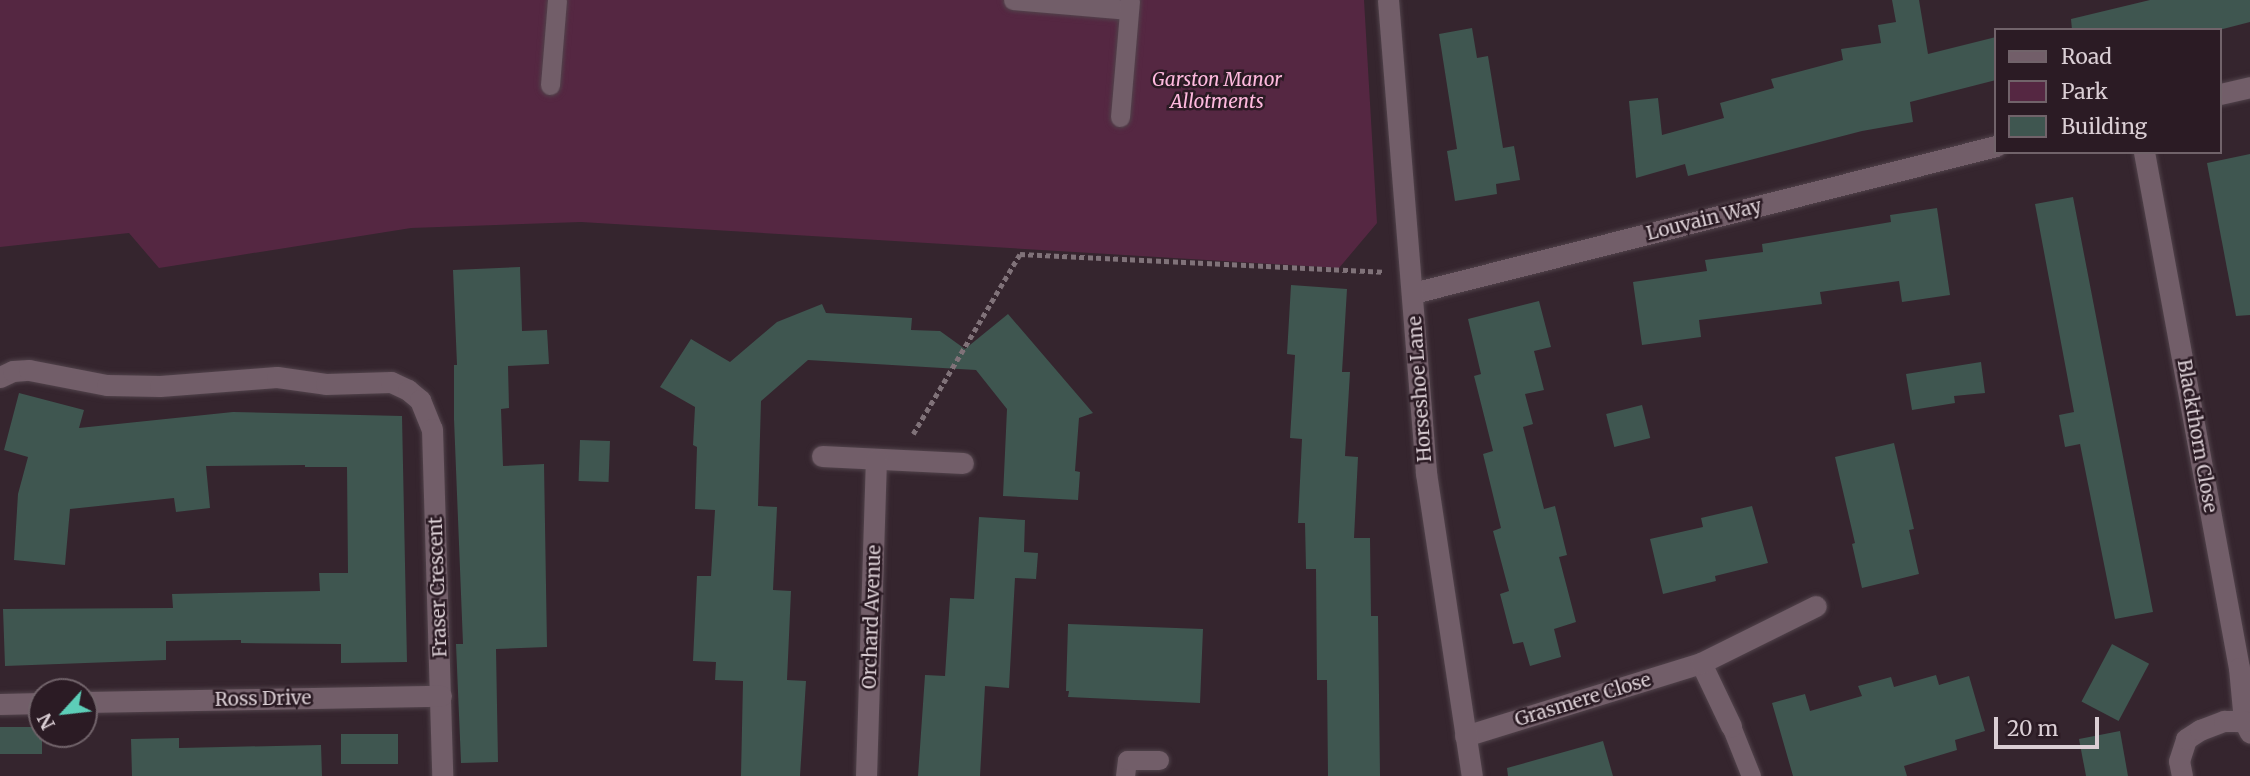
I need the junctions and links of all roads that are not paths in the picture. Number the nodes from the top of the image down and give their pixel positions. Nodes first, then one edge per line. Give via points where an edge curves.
1 (557, 0) edge
2 (1013, 0) edge
3 (1388, 0) edge
4 (1130, 5) edge
5 (550, 85) dead end
6 (2250, 87) edge
7 (2222, 94) edge
8 (1120, 117) dead end
9 (1994, 146) edge
10 (2144, 154) edge
11 (1412, 283) junction
12 (0, 377) edge
13 (822, 456) dead end
14 (876, 459) junction
15 (963, 463) dead end
16 (1816, 606) dead end
17 (1701, 663) junction
18 (441, 696) junction
19 (98, 702) edge
20 (28, 703) edge
21 (0, 704) edge
22 (1731, 726) joint
23 (2247, 727) edge
24 (1465, 736) junction
25 (1159, 760) dead end
26 (442, 776) edge
27 (866, 776) edge
28 (1125, 776) edge
29 (1472, 776) edge
30 (1751, 776) edge
31 (2182, 776) edge

1 - 5 lane
2 - 4 lane
3 - 11 street, Horseshoe Lane
4 - 8 lane
6 - 7 street
9 - 11 street, Louvain Way
10 - 23 street, Blackthorn Close
11 - 24 street, Horseshoe Lane via 1426,473
12 - 18 street, Fraser Crescent via 29,370 107,385 160,386 277,377 326,384 391,382 408,390 420,400 432,429
13 - 14 street
14 - 15 street
14 - 27 street, Orchard Avenue
16 - 17 street, Grasmere Close
17 - 22 street
17 - 24 street, Grasmere Close
18 - 19 street, Ross Drive
18 - 26 street, Fraser Crescent
20 - 21 street
22 - 30 lane
23 - 31 street, Blackthorn Close via 2224,720 2186,739 2179,761
24 - 29 street, Horseshoe Lane
25 - 28 lane via 1127,760

